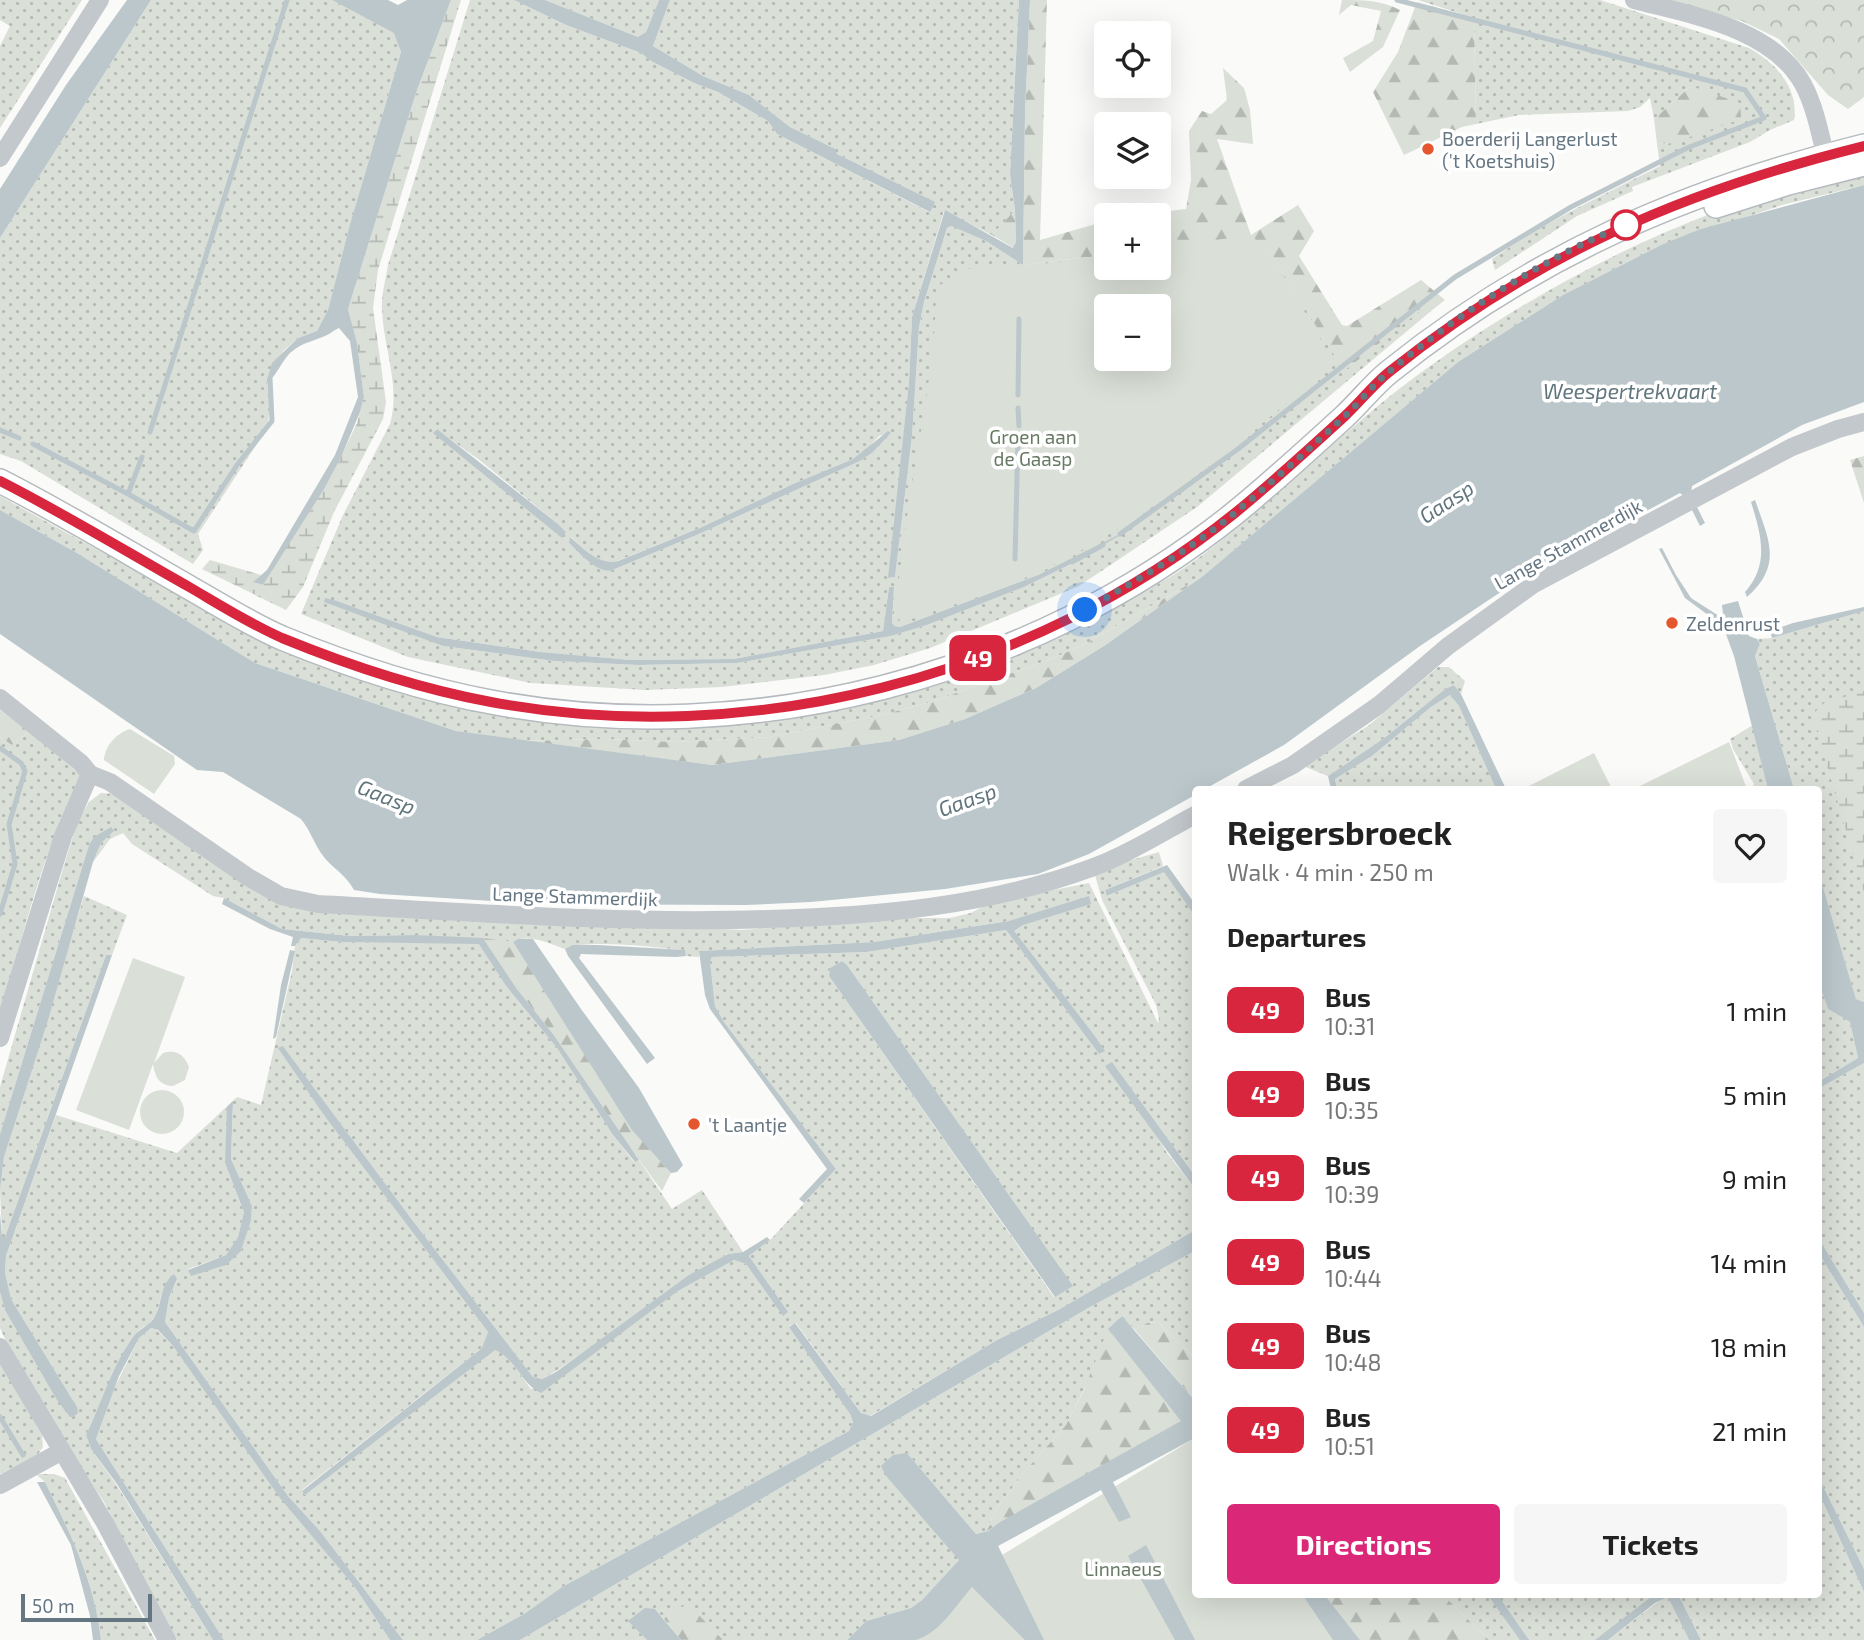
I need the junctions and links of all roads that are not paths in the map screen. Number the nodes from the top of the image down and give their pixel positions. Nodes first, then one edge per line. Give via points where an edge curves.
1 (100, 0) edge
2 (1634, 0) edge
3 (1864, 146) edge
4 (0, 158) edge
5 (1827, 164) junction
6 (1864, 164) edge
7 (1864, 422) edge
8 (0, 481) edge
9 (0, 698) edge
10 (90, 774) junction
11 (1252, 786) edge
12 (1192, 817) edge
13 (0, 1038) edge
14 (0, 1347) edge
15 (62, 1451) junction
16 (0, 1485) edge
17 (167, 1640) edge

1 - 4 street
2 - 5 street via 1720,23 1773,48 1805,86
3 - 5 main road
5 - 6 main road
5 - 8 main road via 1597,255 1484,319 1349,413 1202,537 1085,610 974,660 828,701 722,713 601,715 489,702 397,678 278,636
7 - 11 street, Lange Stammerdijk via 1792,447 1534,584 1448,646 1379,705 1293,765
9 - 10 street, Lange Stammerdijk
10 - 12 street, Lange Stammerdijk via 110,782 281,896 317,904 562,917 810,918 895,912 987,898 1094,867
10 - 13 street via 63,836
14 - 15 street
15 - 16 street
15 - 17 street

